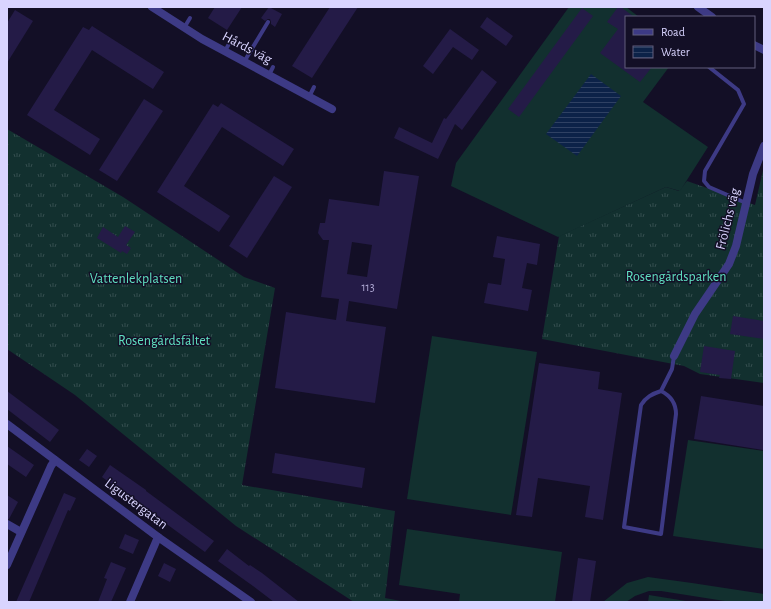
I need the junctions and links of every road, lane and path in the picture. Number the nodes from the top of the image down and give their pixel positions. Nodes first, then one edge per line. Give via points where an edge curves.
1 (152, 7) edge
2 (698, 7) edge
3 (711, 16) edge
4 (190, 18) dead end
5 (268, 22) dead end
6 (184, 28) junction
7 (230, 42) dead end
8 (755, 46) edge
9 (764, 50) edge
10 (225, 51) junction
11 (244, 62) junction
12 (273, 67) dead end
13 (710, 68) edge
14 (268, 75) junction
15 (314, 87) dead end
16 (310, 97) junction
17 (332, 109) dead end
18 (764, 146) edge
19 (746, 203) junction
20 (674, 356) joint
21 (661, 391) junction
22 (7, 424) edge
23 (55, 460) junction
24 (7, 524) edge
25 (21, 532) junction
26 (158, 537) junction
27 (7, 565) edge
28 (247, 601) edge
29 (130, 602) edge

1 - 6 street, Hårds väg
2 - 3 street
4 - 6 lane
5 - 11 lane
6 - 10 street, Hårds väg
7 - 10 lane
8 - 9 street
10 - 11 street, Hårds väg
11 - 14 street, Hårds väg
12 - 14 lane
13 - 19 lane via 738,90 744,104 705,171 704,181 709,187
14 - 16 street, Hårds väg
15 - 16 lane
16 - 17 street, Hårds väg
18 - 19 street, Frölichs väg via 752,174
19 - 20 street, Frölichs väg via 729,264 695,314
20 - 21 lane via 672,369
21 - 21 lane via 667,394 676,407 661,534 624,527 641,405 648,397
22 - 23 street, Ligustergatan
23 - 25 street
23 - 26 street, Ligustergatan
24 - 25 street
25 - 27 street
26 - 28 street, Ligustergatan
26 - 29 street

